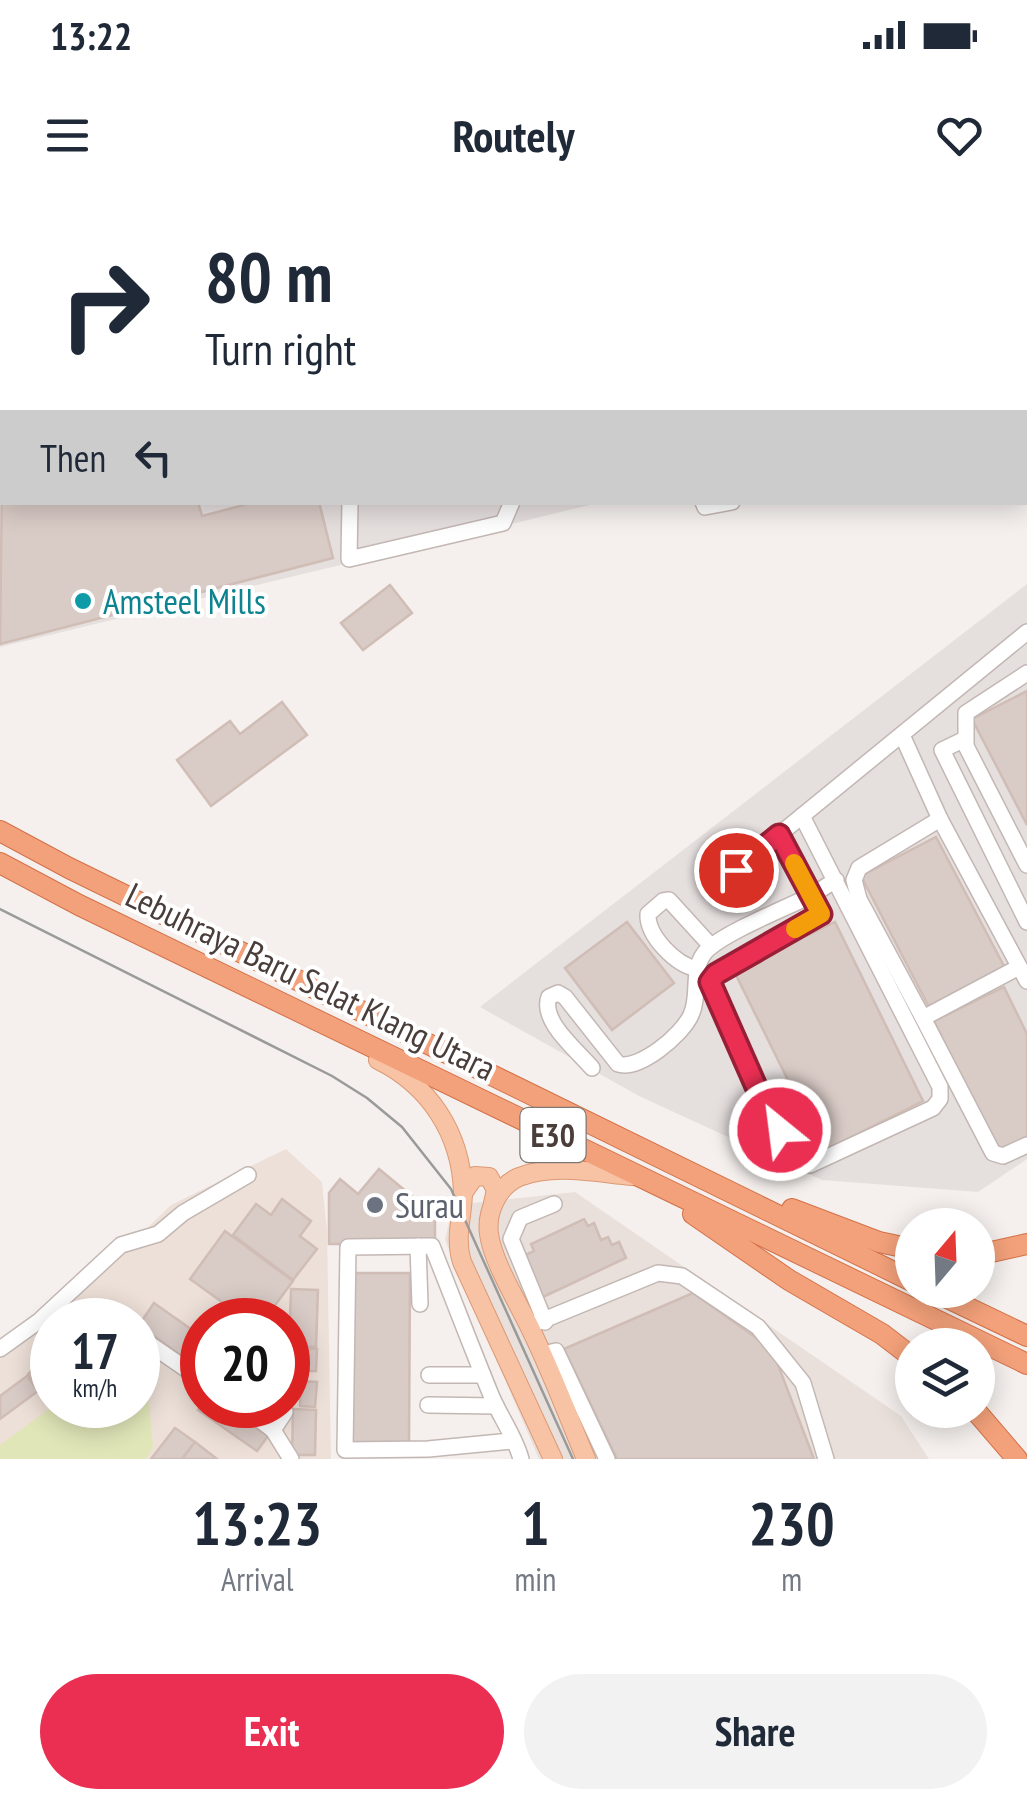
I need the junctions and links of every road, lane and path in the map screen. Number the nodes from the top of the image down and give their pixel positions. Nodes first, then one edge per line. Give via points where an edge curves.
1 (350, 505) edge
2 (511, 505) edge
3 (1027, 632) edge
4 (1027, 673) edge
5 (902, 735) junction
6 (965, 739) junction
7 (802, 816) junction
8 (940, 818) junction
9 (0, 831) edge
10 (779, 835) junction
11 (0, 863) edge
12 (1027, 866) edge
13 (836, 880) junction
14 (715, 887) dead end
15 (812, 895) junction
16 (846, 900) junction
17 (821, 914) junction
18 (1027, 922) edge
19 (711, 946) junction
20 (697, 968) junction
21 (1023, 974) edge
22 (275, 998) junction
23 (923, 1018) junction
24 (592, 1068) dead end
25 (1027, 1145) edge
26 (248, 1175) dead end
27 (639, 1177) junction
28 (714, 1184) junction
29 (463, 1193) junction
30 (554, 1204) dead end
31 (492, 1206) junction
32 (1027, 1244) edge
33 (895, 1245) edge
34 (418, 1246) junction
35 (995, 1251) edge
36 (895, 1273) edge
37 (420, 1304) dead end
38 (969, 1308) edge
39 (537, 1324) junction
40 (1027, 1336) edge
41 (895, 1344) edge
42 (0, 1349) edge
43 (543, 1354) junction
44 (1027, 1364) edge
45 (429, 1375) dead end
46 (483, 1375) junction
47 (428, 1406) dead end
48 (496, 1406) junction
49 (532, 1412) junction
50 (506, 1420) junction
51 (270, 1428) tunnel mouth
52 (993, 1428) edge
53 (273, 1430) joint
54 (511, 1441) junction
55 (291, 1459) edge
56 (521, 1459) edge
57 (553, 1459) edge
58 (586, 1459) edge
59 (607, 1459) edge
60 (826, 1459) edge
61 (1017, 1459) edge

1 - 2 lane via 349,558 503,523
3 - 5 lane
4 - 6 lane via 966,712
5 - 7 lane
5 - 8 lane
6 - 12 lane
6 - 18 lane via 942,750
7 - 10 lane
7 - 13 lane
8 - 21 lane
8 - 23 lane via 858,868 854,880
9 - 28 highway, Lebuhraya Baru Selat Klang Utara / E30
10 - 14 lane
10 - 15 lane
11 - 22 highway, Lebuhraya Baru Selat Klang Utara / E30
13 - 15 lane
13 - 16 lane
15 - 17 lane
15 - 19 lane
16 - 17 lane
16 - 17 lane via 940,1087 940,1100 810,1166 798,1160 762,1100 710,982
19 - 20 lane
19 - 20 lane via 669,900 648,914 650,927 676,960
20 - 24 lane via 691,1016 632,1066 618,1064 565,997 548,997 549,1018
21 - 23 lane
22 - 27 highway, Lebuhraya Baru Selat Klang Utara / E30
22 - 29 main road via 422,1088 458,1154
23 - 25 lane via 993,1154
26 - 42 lane via 158,1234 121,1245
27 - 31 main road via 529,1174 506,1186
27 - 41 highway, E30
27 - 44 highway, Lebuhraya Baru Selat Klang Utara / E30
28 - 33 highway
28 - 36 highway, Lebuhraya Baru Selat Klang Utara / E30
29 - 31 main road via 474,1176 488,1177 496,1190
29 - 49 main road via 457,1233 462,1262
30 - 39 lane via 520,1218 512,1239
31 - 39 main road via 491,1244
32 - 35 highway
34 - 37 lane
34 - 46 lane via 432,1246
34 - 54 lane via 348,1247 345,1450
38 - 40 highway
39 - 43 main road
39 - 60 lane via 658,1273 682,1276 758,1327 803,1382
43 - 58 main road
43 - 59 lane via 556,1351
45 - 46 lane
46 - 48 lane
47 - 48 lane
48 - 50 lane
49 - 50 lane
49 - 57 main road
50 - 54 lane
51 - 53 lane
52 - 61 highway
53 - 55 lane
54 - 56 lane

